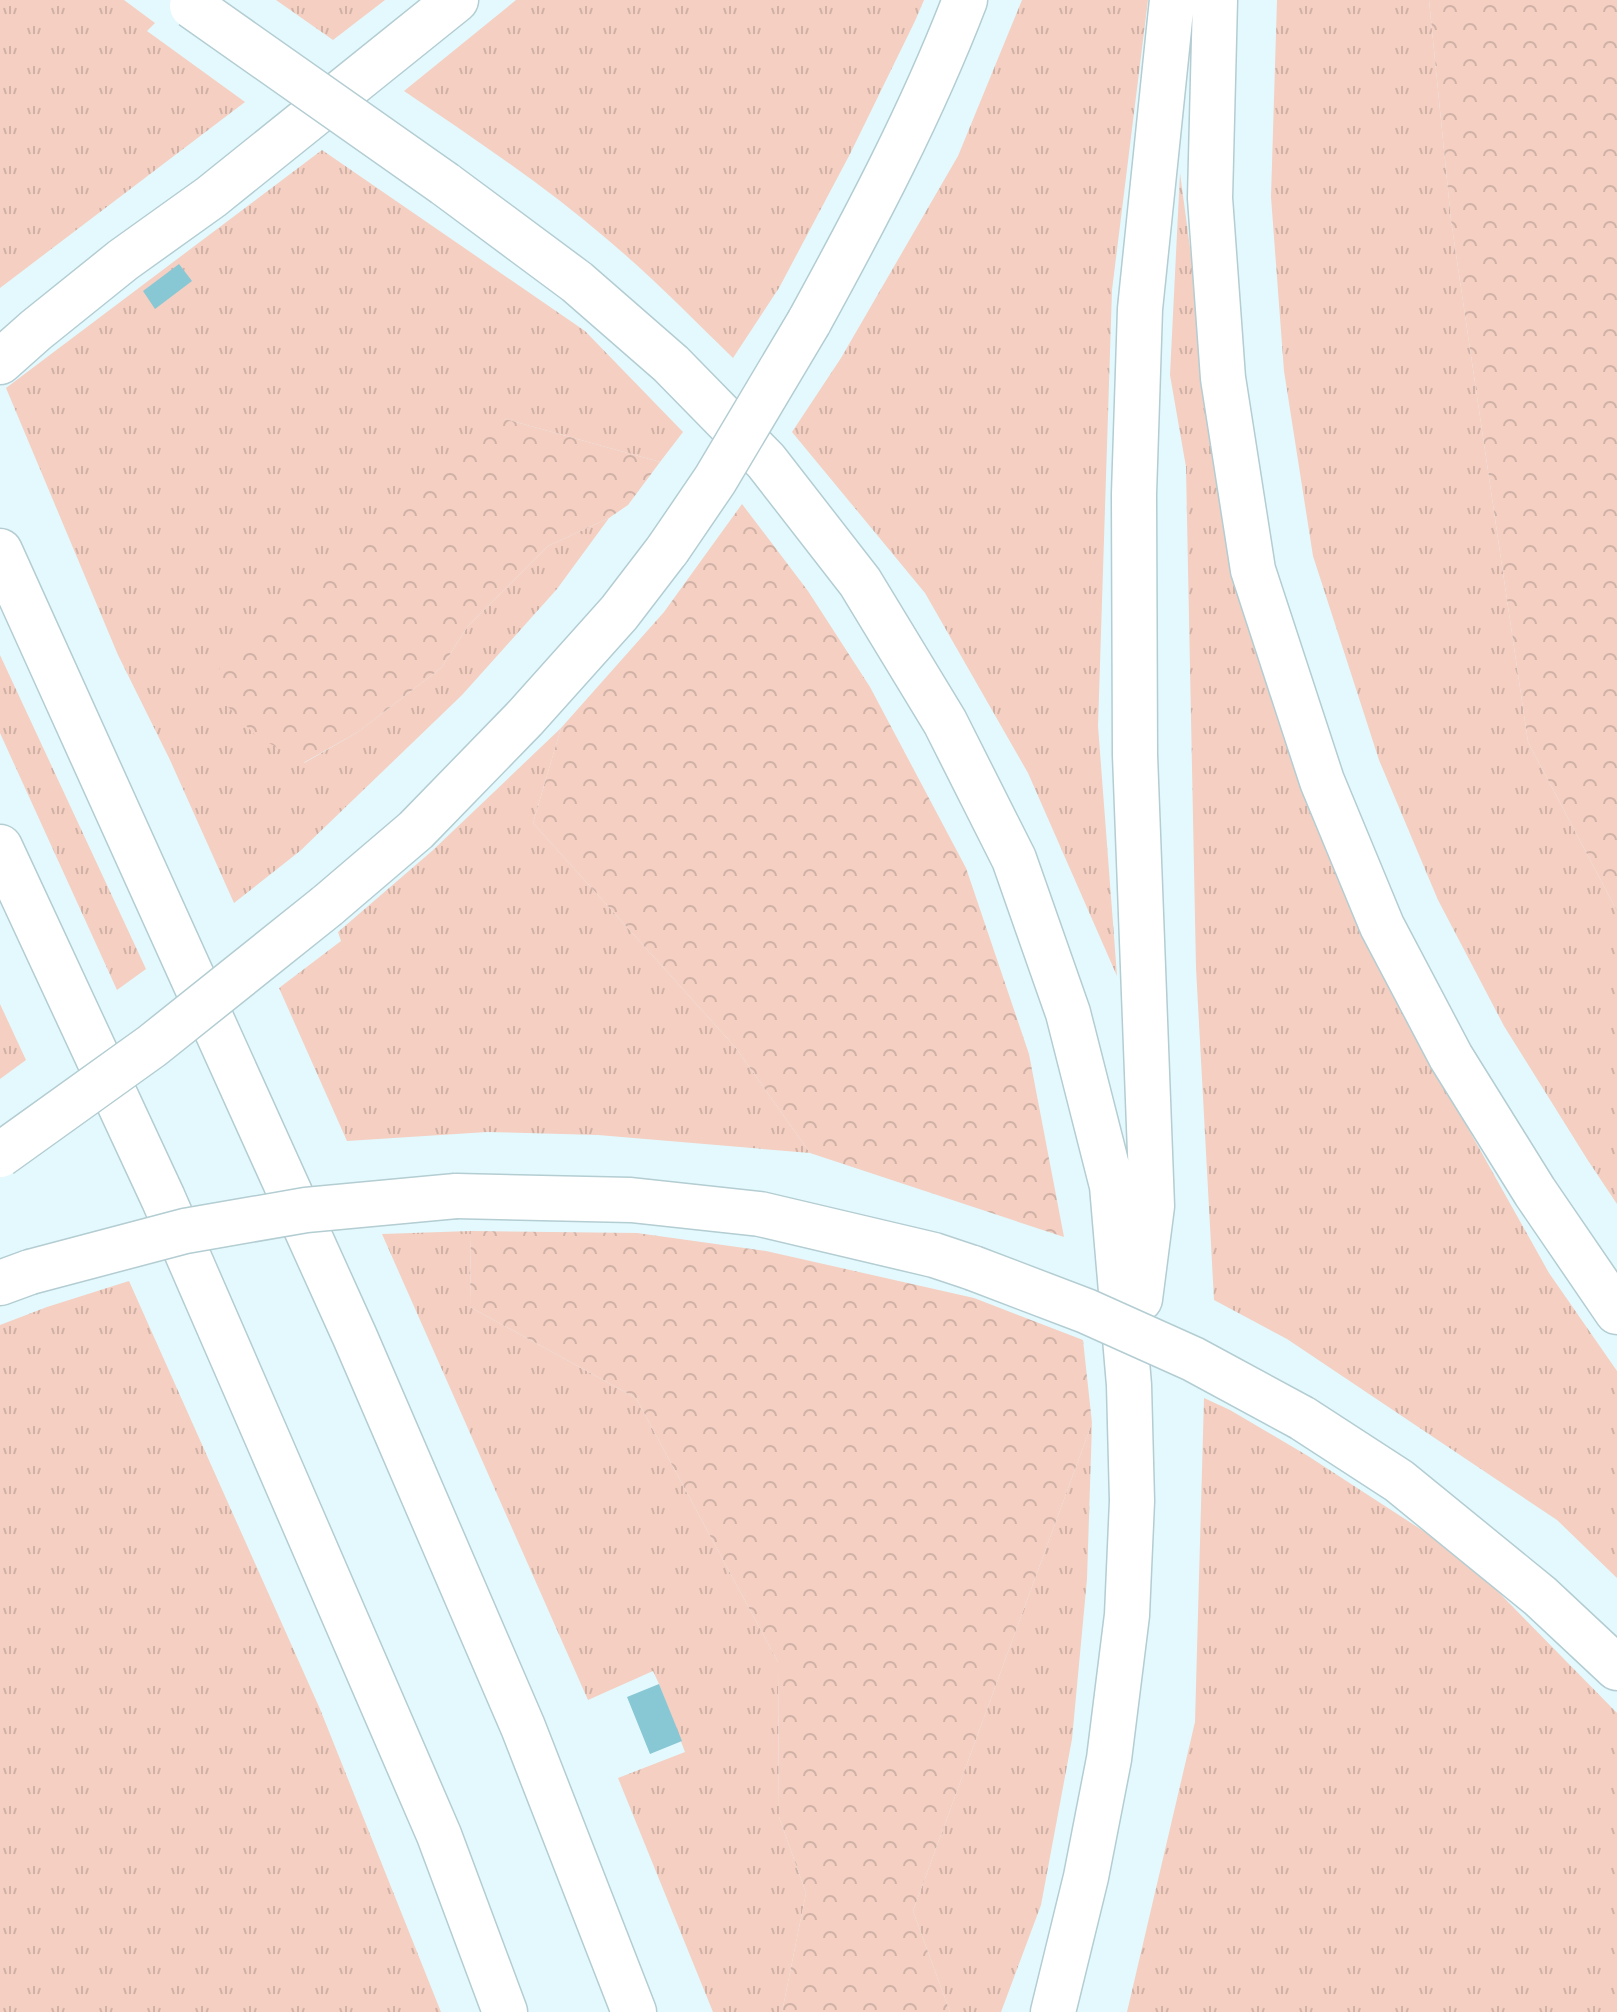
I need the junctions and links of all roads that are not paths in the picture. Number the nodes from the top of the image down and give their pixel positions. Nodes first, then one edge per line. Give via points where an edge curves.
1 (456, 0) edge
2 (965, 0) edge
3 (1172, 0) edge
4 (1215, 0) edge
5 (188, 3) edge
6 (0, 362) edge
7 (0, 551) edge
8 (0, 847) edge
9 (0, 1155) edge
10 (15, 1278) edge
11 (1617, 1312) edge
12 (1129, 1385) junction
13 (1617, 1668) edge
14 (505, 2012) edge
15 (634, 2012) edge
16 (1053, 2012) edge

1 - 6 highway
2 - 9 highway, bridge via 892,164 809,322 715,480 619,613 416,830 152,1046
3 - 12 highway via 1140,309 1134,494 1135,755 1152,1206
4 - 11 highway via 1211,213 1223,378 1253,570 1322,781 1382,926 1451,1057
5 - 12 highway, bridge via 589,293 671,364 766,461 860,582 945,722 1014,859 1068,1013 1112,1186
7 - 15 highway via 361,1352 523,1727
8 - 14 highway via 163,1198 275,1456 439,1835
10 - 13 highway, bridge via 185,1231 306,1210 456,1196 631,1200 760,1214 934,1255 1086,1311 1193,1359 1302,1418 1399,1481 1540,1596
12 - 16 highway via 1132,1501 1127,1615 1109,1759

